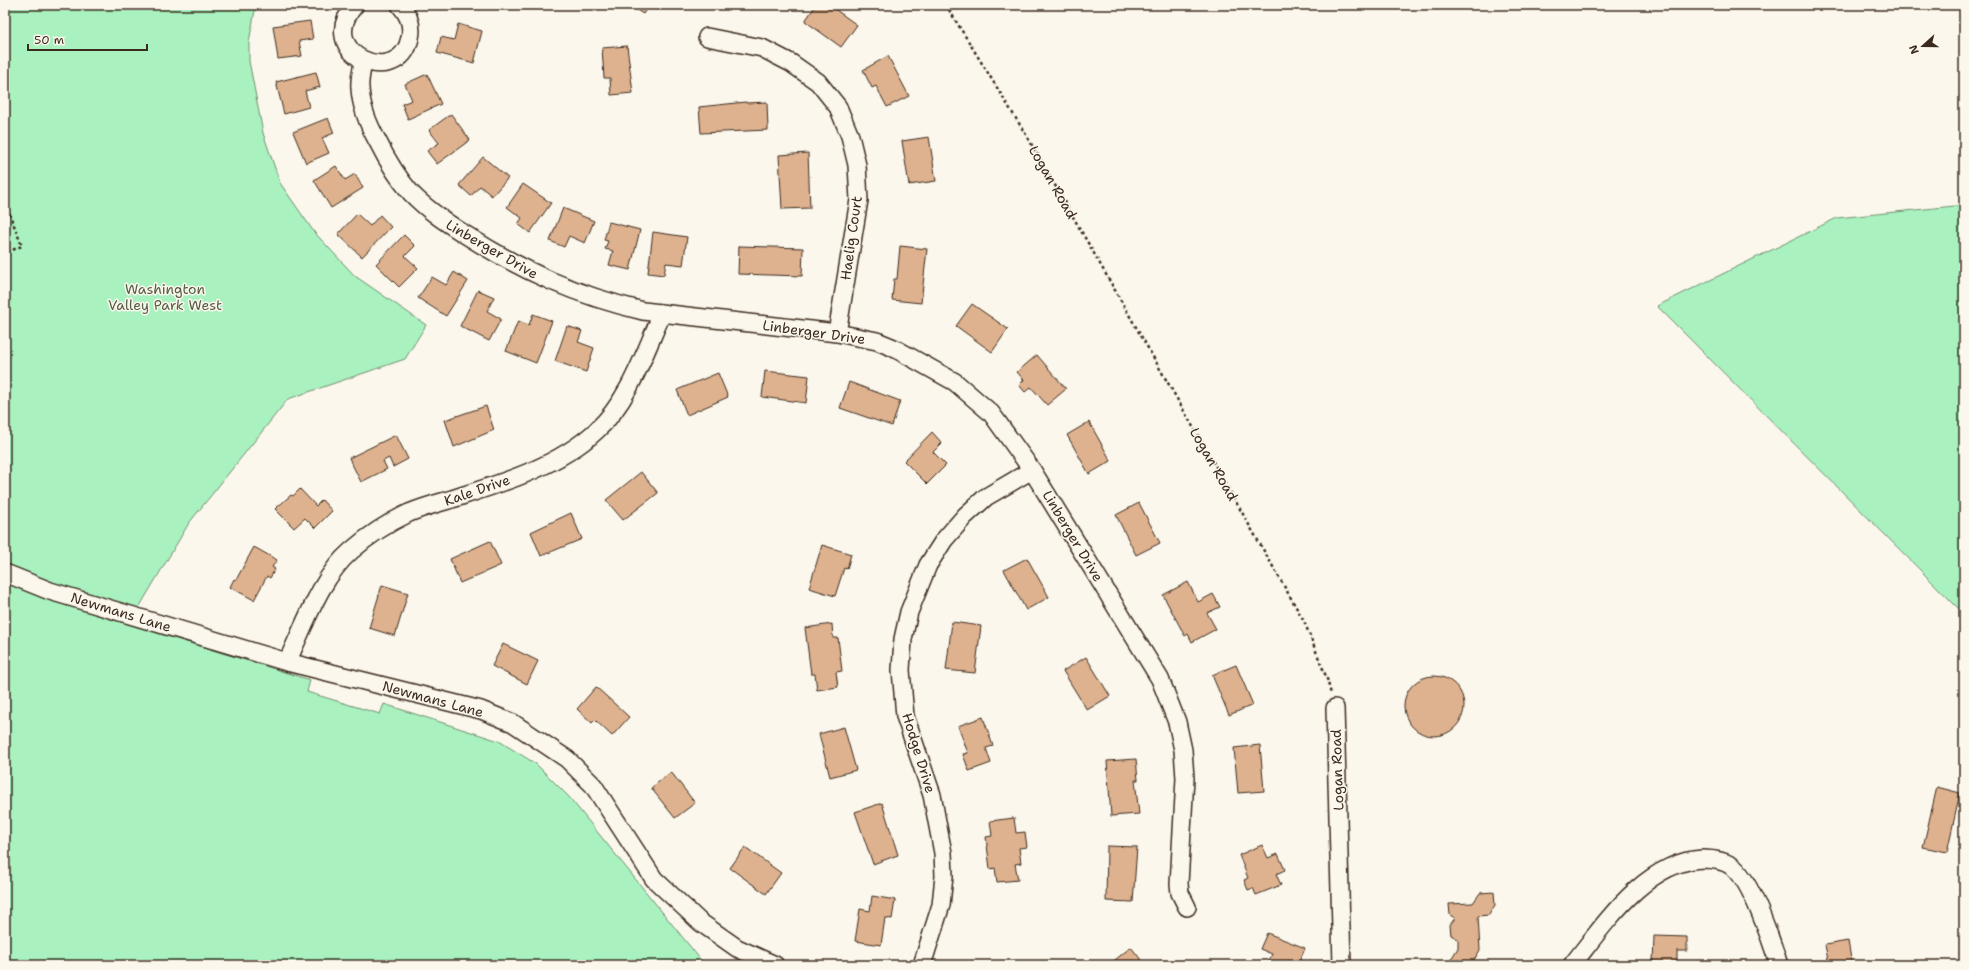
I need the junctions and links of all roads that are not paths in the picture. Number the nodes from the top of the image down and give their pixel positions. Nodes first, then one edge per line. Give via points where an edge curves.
1 (355, 5) edge
2 (400, 5) edge
3 (707, 37) dead end
4 (363, 61) junction
5 (662, 314) junction
6 (837, 333) junction
7 (1032, 470) junction
8 (5, 573) edge
9 (287, 662) junction
10 (1335, 708) road end
11 (1187, 907) dead end
12 (775, 965) edge
13 (922, 965) edge
14 (1342, 965) edge
15 (1572, 965) edge
16 (1779, 965) edge

1 - 4 street via 344,23 344,35 353,55
2 - 4 street via 410,21 412,32 404,53 385,64
3 - 6 street, Haelig Court via 762,48 791,63 818,82 838,107 850,136 857,165 859,200
4 - 5 street, Linberger Drive via 360,88 372,131 386,158 412,193 440,218 498,256 539,277 614,304
5 - 6 street, Linberger Drive
5 - 9 street, Kale Drive via 633,379 616,407 597,430 579,445 530,472 411,512 380,528 350,552 329,578
6 - 7 street, Linberger Drive via 877,341 894,348 955,382 991,413
7 - 11 street, Linberger Drive via 1160,679 1177,722 1185,778 1179,884 1180,893
7 - 13 street, Hodge Drive via 986,497 944,540 928,565 909,612 903,639 905,716 932,795 943,853 941,905
8 - 9 street, Newmans Lane via 50,591
9 - 12 street, Newmans Lane via 481,710 513,723 567,759 593,785 654,879 700,922 737,948
10 - 14 street, Logan Road
15 - 16 street via 1623,902 1645,883 1674,866 1691,860 1715,859 1734,867 1748,887

